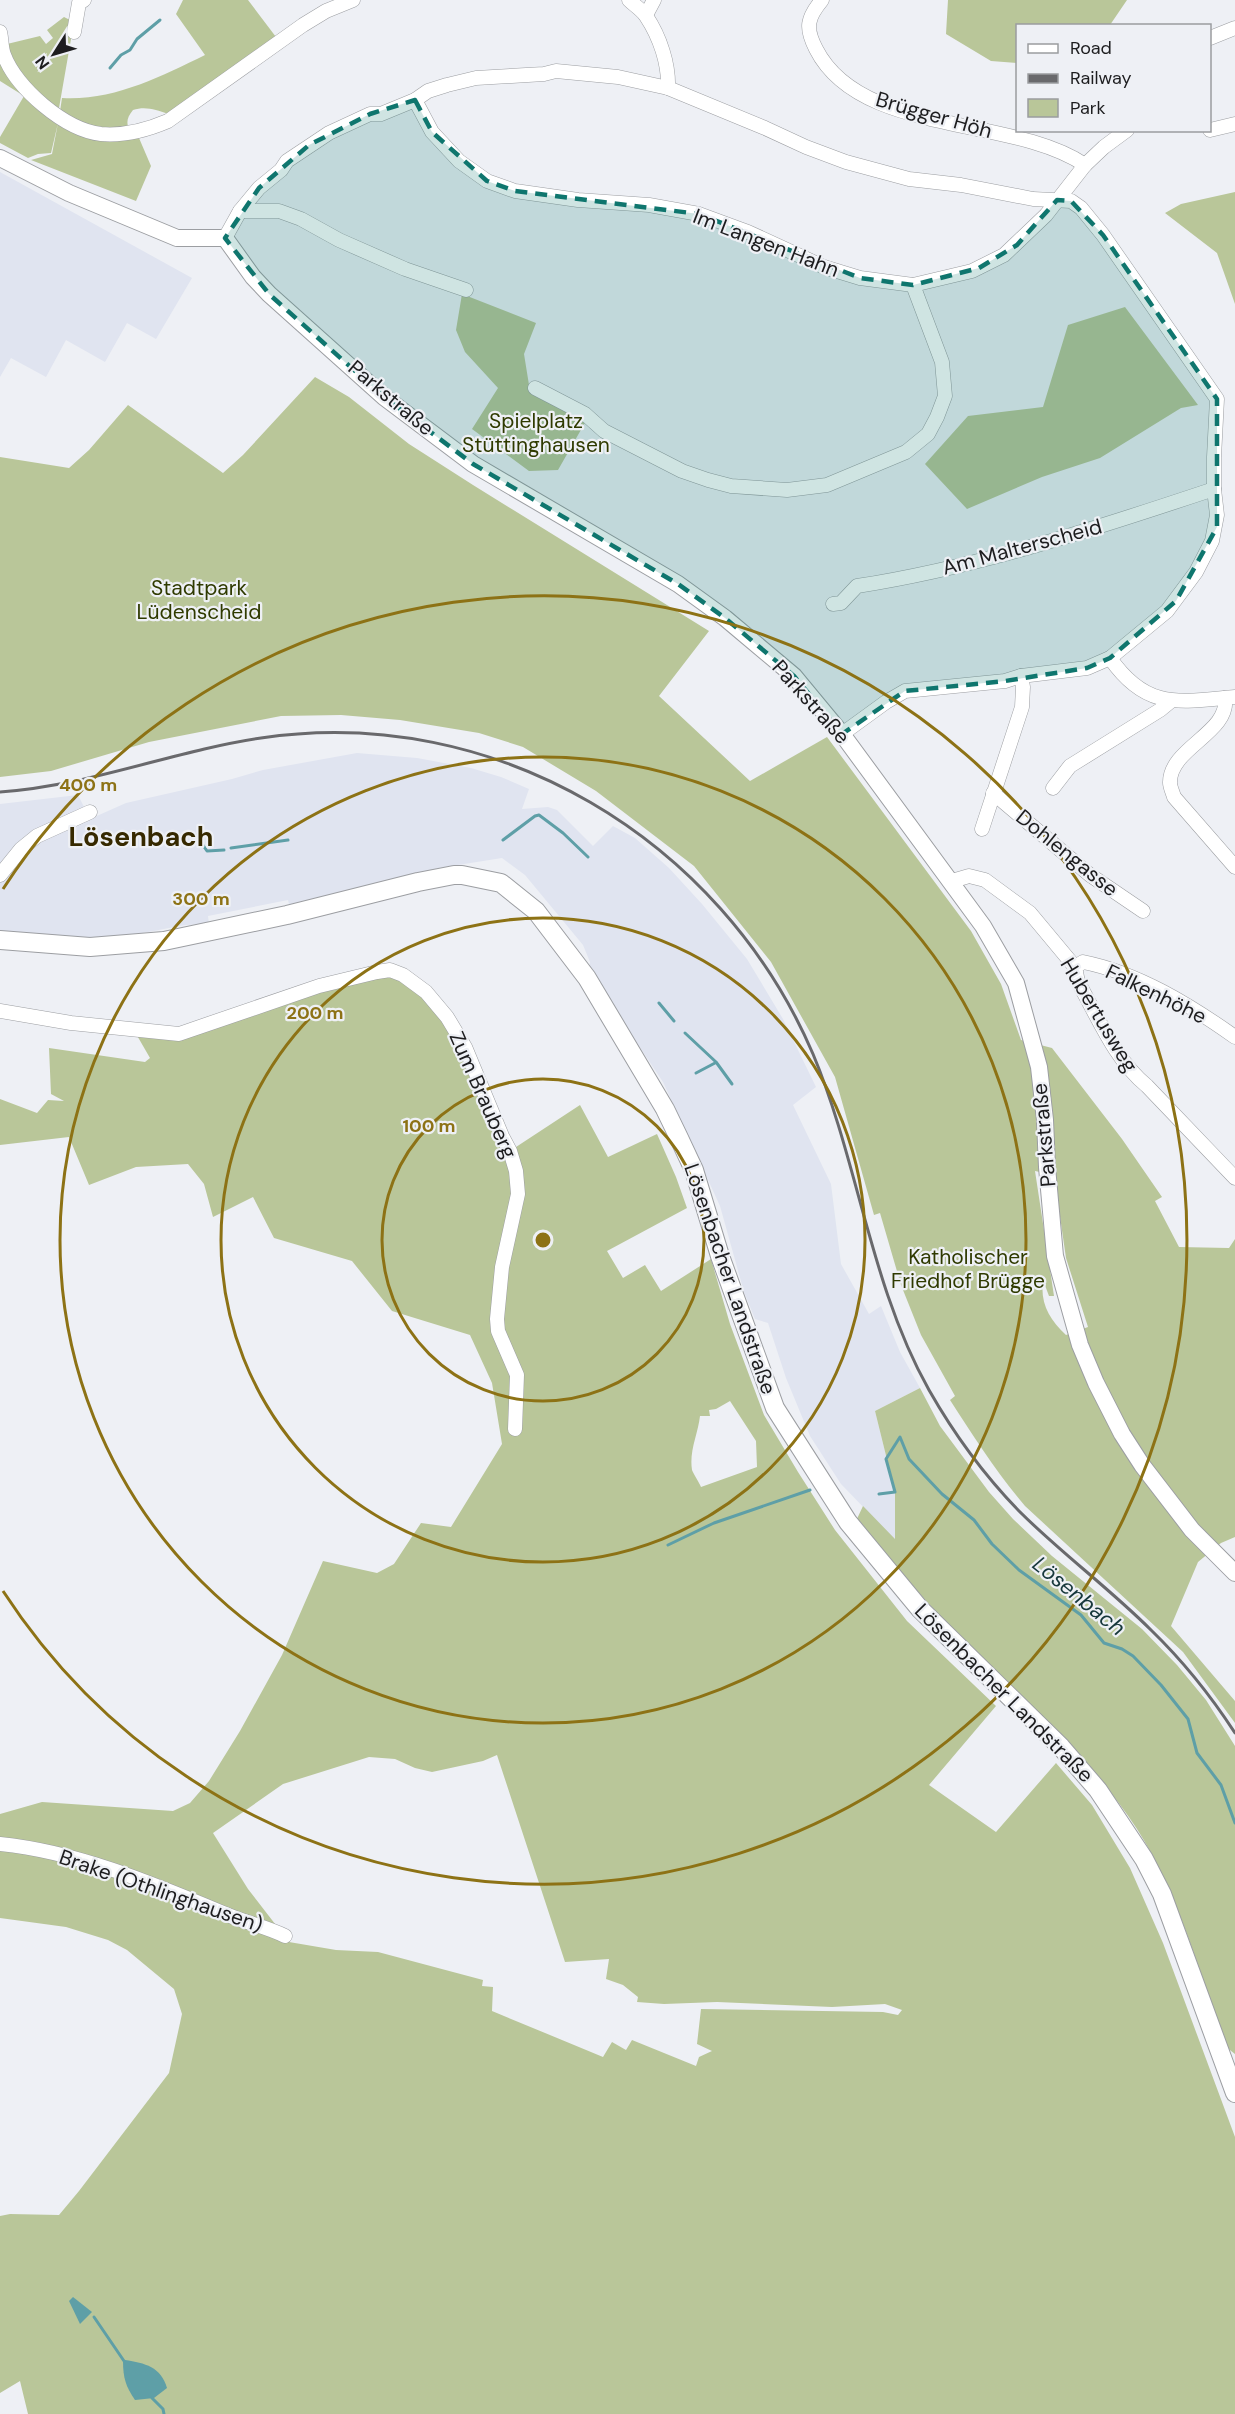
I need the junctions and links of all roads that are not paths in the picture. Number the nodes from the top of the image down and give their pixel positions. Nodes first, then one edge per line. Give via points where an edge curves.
1 (84, 0) edge
2 (353, 0) edge
3 (629, 0) edge
4 (654, 0) edge
5 (822, 0) edge
6 (646, 15) junction
7 (1235, 28) edge
8 (0, 32) edge
9 (74, 32) dead end
10 (1211, 37) edge
11 (668, 88) junction
12 (415, 100) junction
13 (1235, 124) edge
14 (1211, 130) edge
15 (1124, 132) edge
16 (0, 159) edge
17 (1085, 165) junction
18 (1057, 200) junction
19 (240, 211) junction
20 (225, 238) junction
21 (913, 285) junction
22 (466, 290) dead end
23 (535, 388) dead end
24 (1214, 489) junction
25 (832, 604) dead end
26 (1110, 658) junction
27 (1021, 676) junction
28 (1230, 698) edge
29 (1171, 701) junction
30 (843, 734) junction
31 (1053, 788) dead end
32 (993, 793) junction
33 (90, 812) dead end
34 (982, 828) dead end
35 (1235, 867) edge
36 (0, 875) edge
37 (952, 881) junction
38 (1143, 911) dead end
39 (0, 940) edge
40 (1075, 967) junction
41 (0, 1011) edge
42 (1235, 1037) edge
43 (1235, 1178) edge
44 (515, 1429) dead end
45 (1235, 1573) edge
46 (0, 1844) edge
47 (285, 1936) dead end
48 (1235, 2093) edge

1 - 9 street
2 - 8 street via 303,25 168,122 134,132 101,134 88,130 39,102 7,62
3 - 6 street
4 - 6 street
5 - 17 street, Brügger Höh via 811,15 809,36 835,77 877,101 1058,151
6 - 11 street via 664,54
7 - 10 street
11 - 12 street via 618,77 556,71 476,78 428,91
11 - 18 street via 846,162 909,179
12 - 19 street via 381,114 370,114 309,145 287,161
12 - 21 street, Im Langen Hahn via 432,132 459,161 487,181 514,191 699,214 824,267 860,278
13 - 14 street
15 - 17 street, Im Langen Hahn
16 - 20 street via 177,238
17 - 18 street, Im Langen Hahn
18 - 21 street, Im Langen Hahn via 1017,245 991,263
18 - 24 street via 1071,201 1096,226 1217,399
19 - 20 street
19 - 22 street via 279,211 405,269
20 - 30 street, Parkstraße via 270,294 384,397 473,464 678,584 725,618 794,676
21 - 23 street via 942,362 945,396 937,417 928,434 906,452 827,485 787,490 731,486 708,480 604,431 585,414
24 - 25 street, Am Malterscheid via 1008,554 857,586 841,603
24 - 26 street via 1217,527 1196,572 1167,611
26 - 27 street via 1087,668
26 - 29 street via 1133,686
27 - 30 street via 905,691
27 - 32 street, Dohlengasse via 1022,706
28 - 29 street
28 - 35 street via 1220,719 1183,754 1169,783 1174,797
29 - 31 street via 1070,766
30 - 37 street, Parkstraße
32 - 34 street, Dohlengasse
32 - 38 street, Dohlengasse via 1090,875
33 - 36 street via 37,836
37 - 40 street, Hubertusweg via 969,876 985,880 1030,913
37 - 45 street, Parkstraße via 1000,952 1016,983 1029,1029 1039,1068 1045,1120 1055,1256 1084,1354 1122,1434 1142,1465 1192,1530
39 - 48 main road, Lösenbacher Landstraße via 90,947 164,940 454,875 501,884 536,911 587,978 679,1138 694,1170 720,1256 775,1408 826,1490 920,1609 1061,1747 1105,1800 1162,1894
40 - 42 street, Falkenhöhe via 1083,962 1095,964 1145,984 1184,1003
40 - 43 street, Hubertusweg via 1078,982 1123,1060
41 - 44 street, Zum Brauberg via 179,1034 327,983 377,972 390,970 403,975 426,992 462,1041 516,1171 518,1194 502,1267 497,1319 498,1331 517,1375
46 - 47 street, Brake (Othlinghausen) via 47,1851 107,1870

